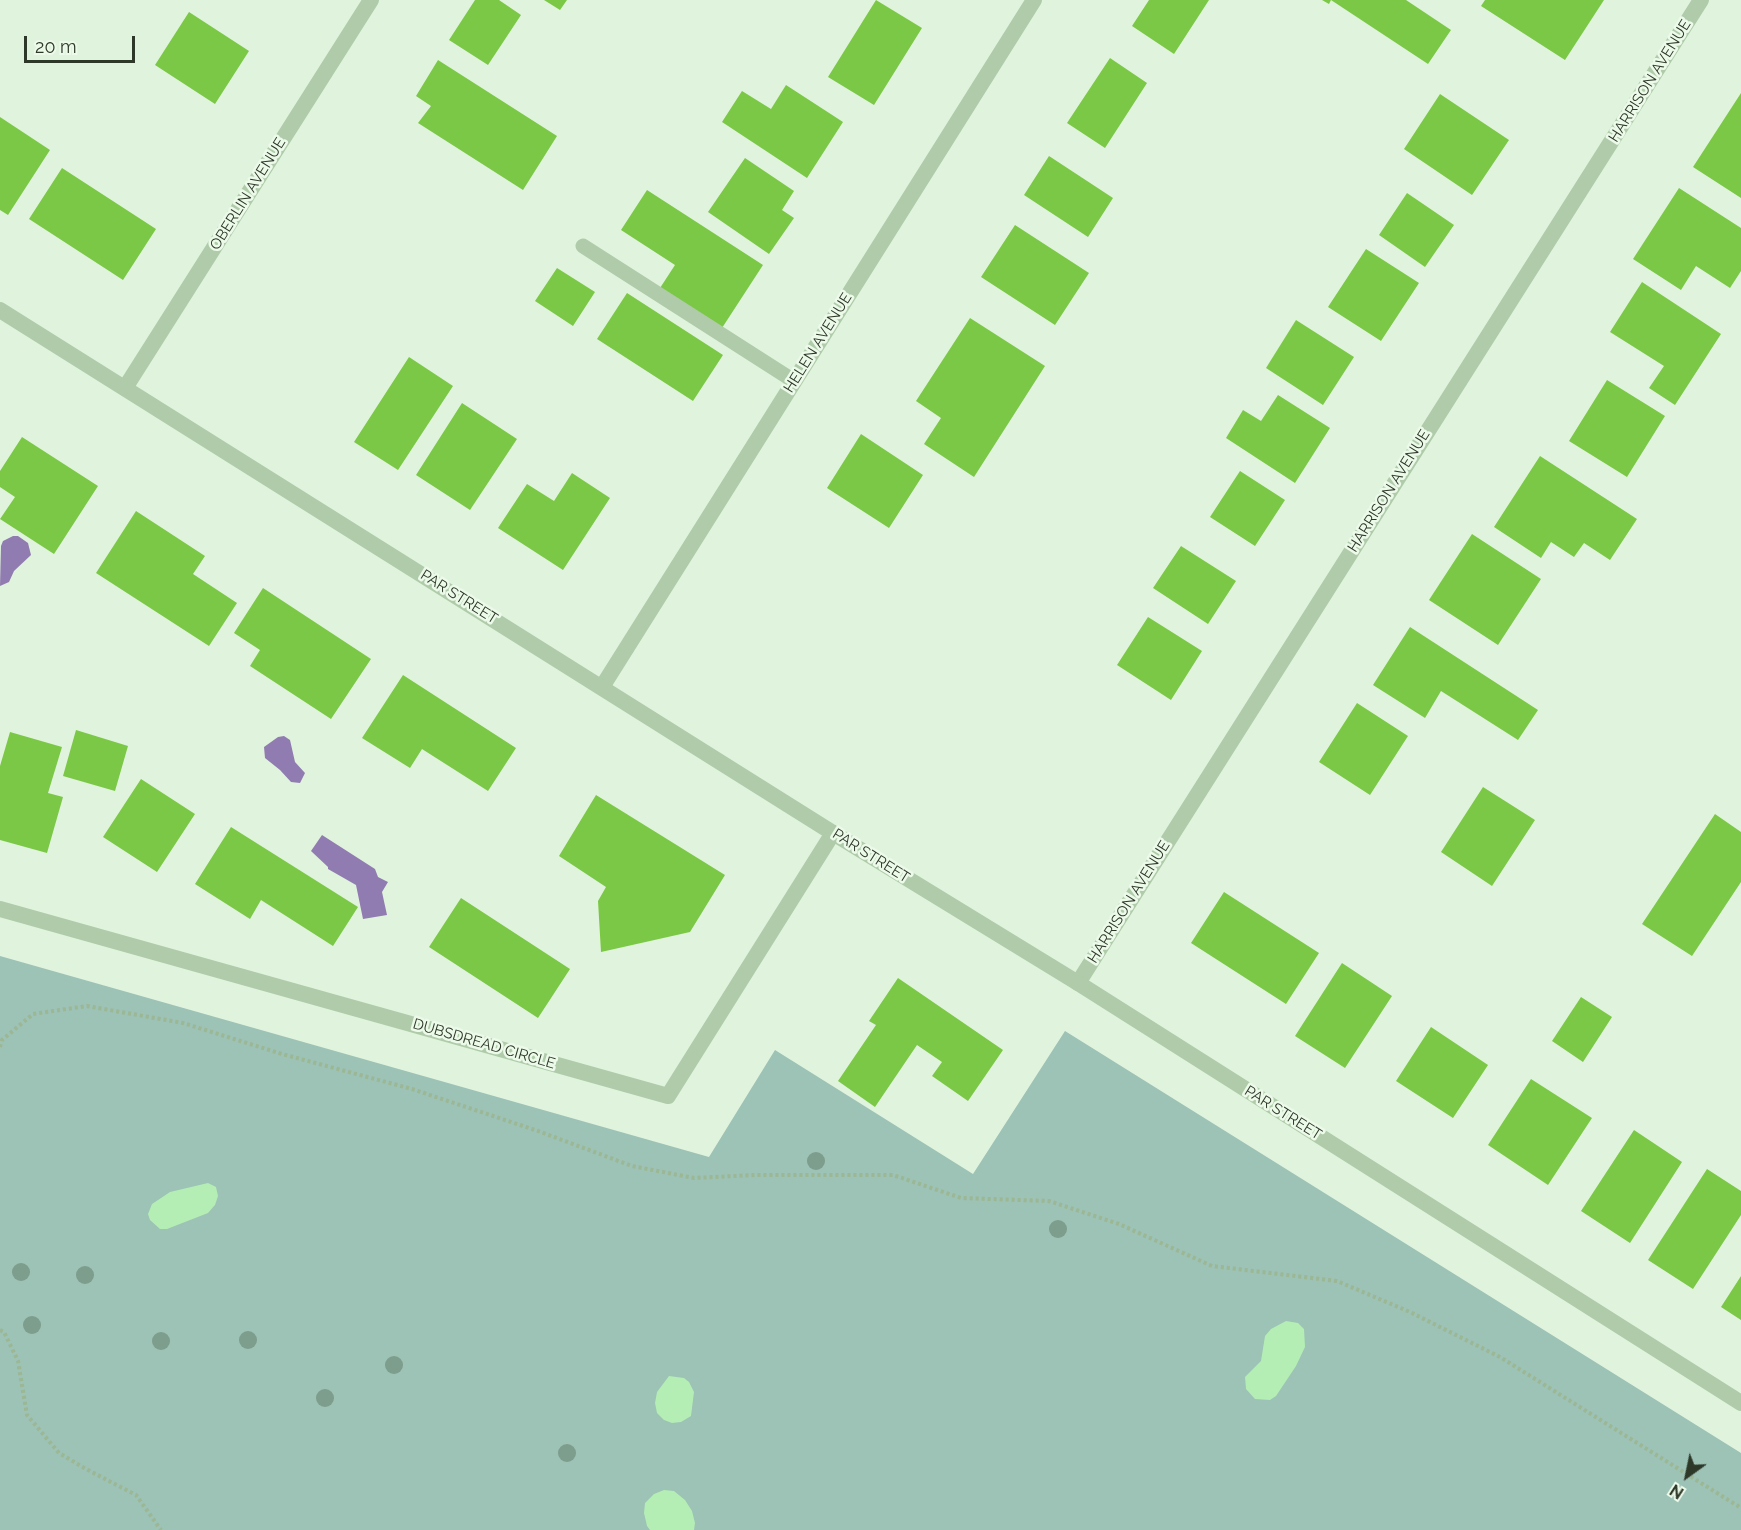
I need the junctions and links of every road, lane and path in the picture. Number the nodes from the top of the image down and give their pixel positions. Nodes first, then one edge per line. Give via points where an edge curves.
1 (371, 0) edge
2 (1034, 0) edge
3 (1701, 0) edge
4 (583, 246) dead end
5 (0, 310) edge
6 (794, 381) junction
7 (125, 388) junction
8 (602, 687) junction
9 (833, 833) junction
10 (0, 909) edge
11 (1078, 983) junction
12 (0, 1047) edge
13 (0, 1329) edge
14 (1741, 1403) edge
15 (1741, 1508) edge
16 (161, 1530) edge

1 - 7 street, OBERLIN AVENUE
2 - 6 street, HELEN AVENUE
3 - 11 street, HARRISON AVENUE
4 - 6 lane
5 - 7 street, PAR STREET
6 - 8 street, HELEN AVENUE
7 - 8 street, PAR STREET
8 - 9 street, PAR STREET
9 - 10 street, DUBSDREAD CIRCLE via 669,1096
9 - 11 street, PAR STREET
11 - 14 street, PAR STREET
12 - 15 path via 2,1040 33,1014 87,1006 183,1023 412,1089 632,1166 694,1178 893,1175 961,1198 1049,1201 1119,1224 1212,1266 1337,1281 1410,1312 1500,1357
13 - 16 path via 18,1361 27,1415 59,1453 136,1495

